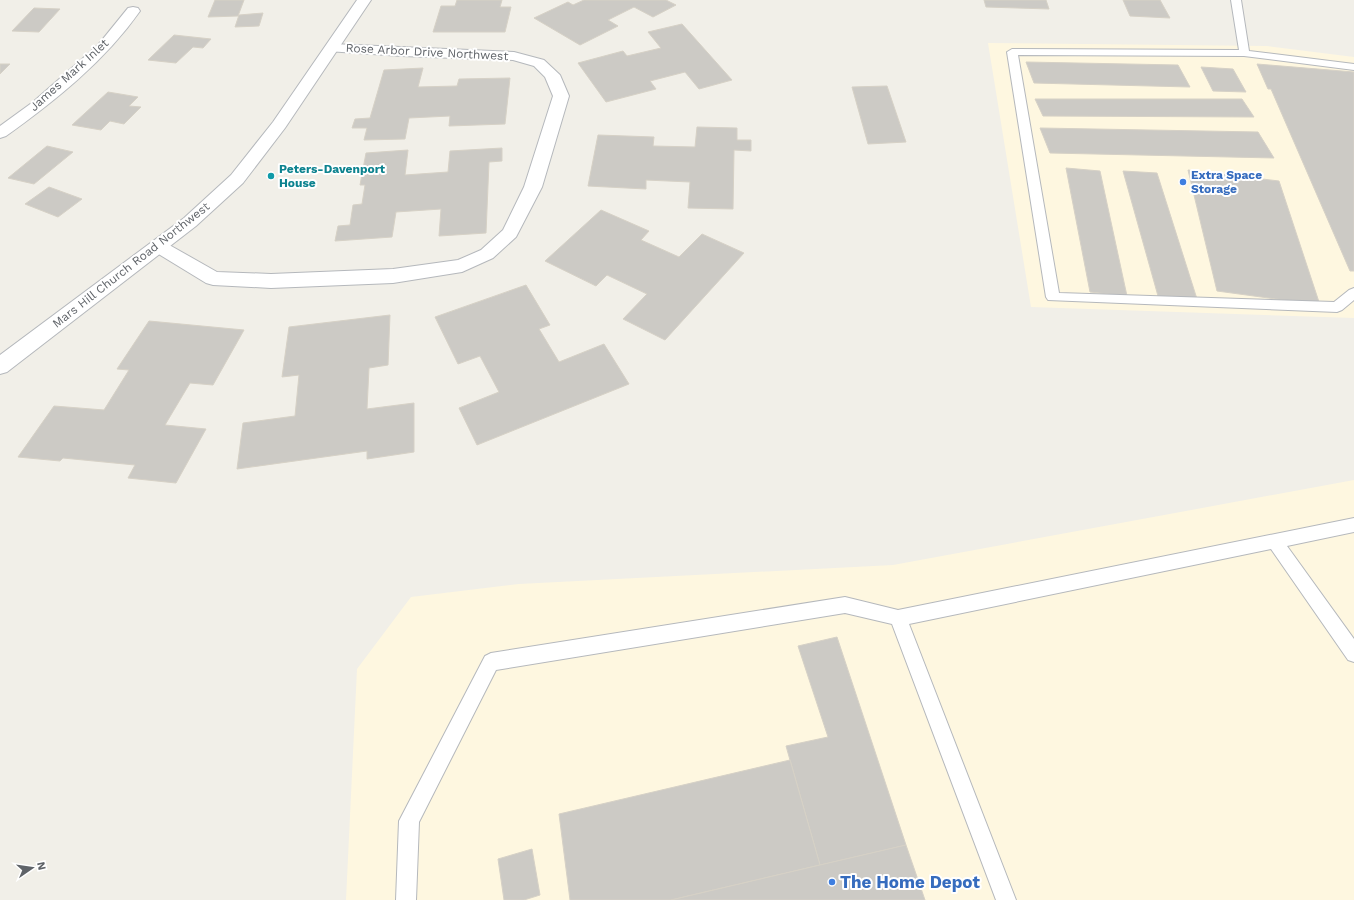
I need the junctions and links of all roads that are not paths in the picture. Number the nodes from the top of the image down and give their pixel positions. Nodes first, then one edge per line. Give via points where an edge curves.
1 (364, 0) edge
2 (1236, 0) edge
3 (133, 11) dead end
4 (332, 48) junction
5 (1244, 53) junction
6 (1354, 67) edge
7 (0, 133) edge
8 (158, 246) junction
9 (1354, 293) edge
10 (0, 366) edge
11 (1354, 525) edge
12 (1274, 542) junction
13 (898, 618) junction
14 (1354, 654) edge
15 (406, 900) edge
16 (1006, 900) edge

1 - 4 street, Mars Hill Church Road Northwest
2 - 5 lane
3 - 7 street, James Mark Inlet via 103,48 39,105
4 - 8 street, Mars Hill Church Road Northwest via 279,125 237,179 190,222
4 - 8 street, Rose Arbor Drive Northwest via 514,56 539,63 552,75 561,96 532,187 510,233 487,254 462,266 393,276 271,281 214,278
5 - 6 lane
5 - 9 lane via 1012,52 1053,297 1337,307
8 - 10 street, Mars Hill Church Road Northwest
11 - 12 lane
12 - 13 lane
12 - 14 lane
13 - 15 lane via 845,605 491,662 409,821
13 - 16 lane

